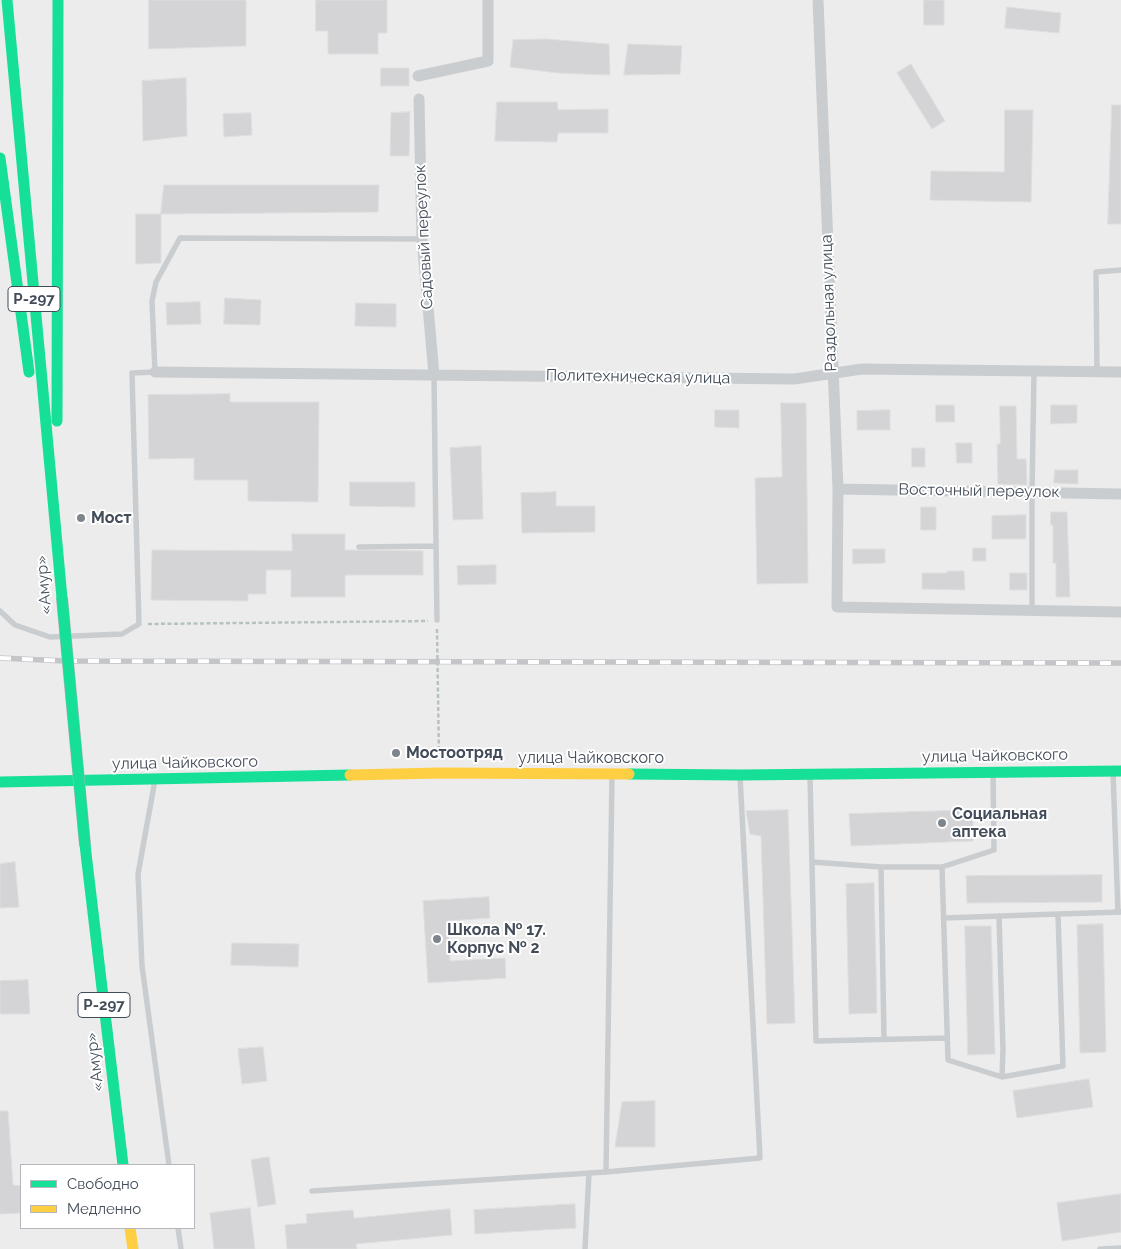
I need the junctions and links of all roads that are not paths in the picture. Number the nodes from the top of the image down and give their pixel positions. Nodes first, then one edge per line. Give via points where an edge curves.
1 (7, 0) edge
2 (58, 0) edge
3 (488, 0) edge
4 (818, 0) edge
5 (418, 76) dead end
6 (419, 100) dead end
7 (0, 158) edge
8 (422, 239) junction
9 (1121, 270) edge
10 (1034, 371) junction
11 (154, 372) junction
12 (832, 372) junction
13 (1098, 372) junction
14 (1121, 372) edge
15 (434, 375) junction
16 (838, 489) junction
17 (1032, 492) junction
18 (1121, 494) edge
19 (436, 546) junction
20 (359, 547) dead end
21 (62, 598) junction
22 (1032, 610) junction
23 (0, 611) edge
24 (1121, 612) edge
25 (437, 620) road end
26 (1117, 771) edge
27 (993, 772) junction
28 (612, 774) junction
29 (810, 774) junction
30 (740, 775) junction
31 (155, 780) junction
32 (0, 782) edge
33 (812, 862) junction
34 (880, 868) junction
35 (942, 868) junction
36 (1120, 912) edge
37 (1058, 914) junction
38 (999, 916) junction
39 (944, 918) junction
40 (947, 1038) junction
41 (884, 1039) junction
42 (1002, 1077) junction
43 (123, 1164) edge
44 (169, 1164) edge
45 (606, 1172) junction
46 (589, 1173) junction
47 (312, 1191) dead end
48 (130, 1229) edge
49 (178, 1229) edge
50 (1121, 1248) edge
51 (133, 1249) edge
52 (181, 1249) edge
53 (585, 1249) edge
54 (1100, 1249) edge

1 - 21 main road, «Амур» / Р-297
2 - 21 main road via 57,433
3 - 5 street via 488,60
4 - 12 street, Раздольная улица
6 - 8 street, Садовый переулок
7 - 21 main road
8 - 11 lane via 180,238 156,282 152,301
8 - 15 street, Садовый переулок
9 - 13 lane via 1096,272
10 - 12 street, Политехническая улица via 862,369
10 - 13 street, Политехническая улица
10 - 17 lane
11 - 15 street, Политехническая улица
11 - 23 lane via 132,373 139,624 122,634 50,637 15,625
12 - 15 street, Политехническая улица via 794,379
12 - 16 street, Раздольная улица
13 - 14 street, Политехническая улица
15 - 19 lane
16 - 17 street, Восточный переулок
16 - 22 street, Раздольная улица via 837,607
17 - 18 street, Восточный переулок
17 - 22 lane
19 - 20 lane
19 - 25 lane
21 - 43 main road, «Амур» / Р-297, bridge via 85,845
22 - 24 street
26 - 27 main road, улица Чайковского
26 - 36 lane
27 - 29 main road, улица Чайковского
27 - 35 lane via 994,850
28 - 30 main road, улица Чайковского
28 - 31 main road, улица Чайковского
28 - 45 lane
29 - 30 main road, улица Чайковского
29 - 33 lane
30 - 45 lane via 760,1158
31 - 32 main road, улица Чайковского
31 - 44 lane via 138,874 142,966
33 - 34 lane
33 - 41 lane via 816,1041
34 - 35 lane
34 - 41 lane
35 - 39 lane
36 - 37 lane
37 - 38 lane
37 - 42 lane via 1063,1066
38 - 39 lane
38 - 42 lane
39 - 40 lane
40 - 41 lane
40 - 42 lane via 948,1060
45 - 46 lane
46 - 47 lane
46 - 53 lane
48 - 51 main road
49 - 52 lane
50 - 54 lane

